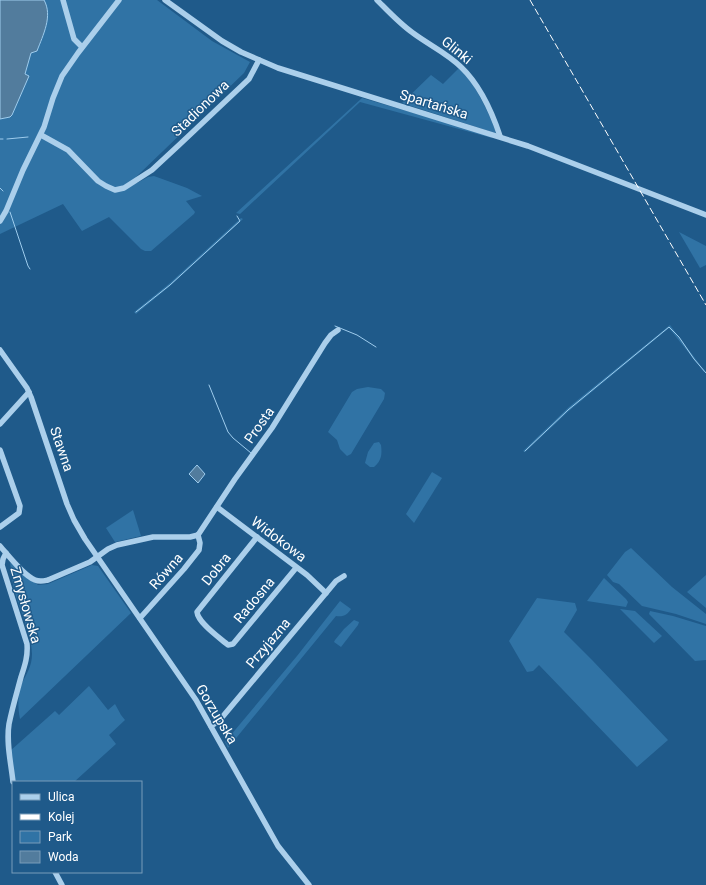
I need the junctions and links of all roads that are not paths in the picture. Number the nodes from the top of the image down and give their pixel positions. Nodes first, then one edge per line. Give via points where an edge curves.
1 (63, 0) edge
2 (118, 0) edge
3 (165, 0) edge
4 (377, 0) edge
5 (82, 47) junction
6 (259, 60) junction
7 (41, 135) junction
8 (500, 136) junction
9 (706, 215) edge
10 (0, 221) edge
11 (338, 330) dead end
12 (0, 350) edge
13 (29, 392) junction
14 (0, 424) edge
15 (0, 450) edge
16 (217, 507) junction
17 (0, 527) edge
18 (198, 535) junction
19 (257, 537) junction
20 (0, 546) edge
21 (6, 553) junction
22 (98, 558) junction
23 (296, 568) junction
24 (344, 576) dead end
25 (326, 593) junction
26 (140, 618) junction
27 (228, 645) joint
28 (211, 726) junction
29 (13, 781) edge
30 (56, 873) edge
31 (62, 885) edge
32 (309, 885) edge

1 - 5 street via 74,39
2 - 5 street
3 - 6 street, Spartańska via 217,38
4 - 8 street, Glinki via 412,32 462,67 486,102
5 - 7 street via 59,82
6 - 7 street, Stadionowa via 249,79 152,170 127,187 110,188 101,184 68,150
6 - 8 street, Spartańska via 314,80
7 - 10 street
8 - 9 street, Spartańska
11 - 16 street, Prosta via 325,343 276,423
12 - 13 street, Stawna
13 - 14 street
13 - 22 street, Stawna via 72,515
15 - 17 street via 20,506 18,513
16 - 18 street, Prosta
16 - 19 street, Widokowa
18 - 22 street via 136,540 113,547
18 - 26 street, Równa via 199,550
19 - 23 street, Widokowa
19 - 27 street, Dobra via 197,612 197,616 204,624
20 - 21 street
21 - 22 street via 28,575 40,582
21 - 29 street, Zmysłowska via 2,565 28,650 8,732
22 - 26 street, Gorzupska
23 - 25 street, Widokowa
23 - 27 street, Radosna via 233,644
24 - 25 street, Przyjazna
25 - 28 street, Przyjazna via 219,721
26 - 28 street, Gorzupska
28 - 32 street, Gorzupska via 278,846
30 - 31 street

